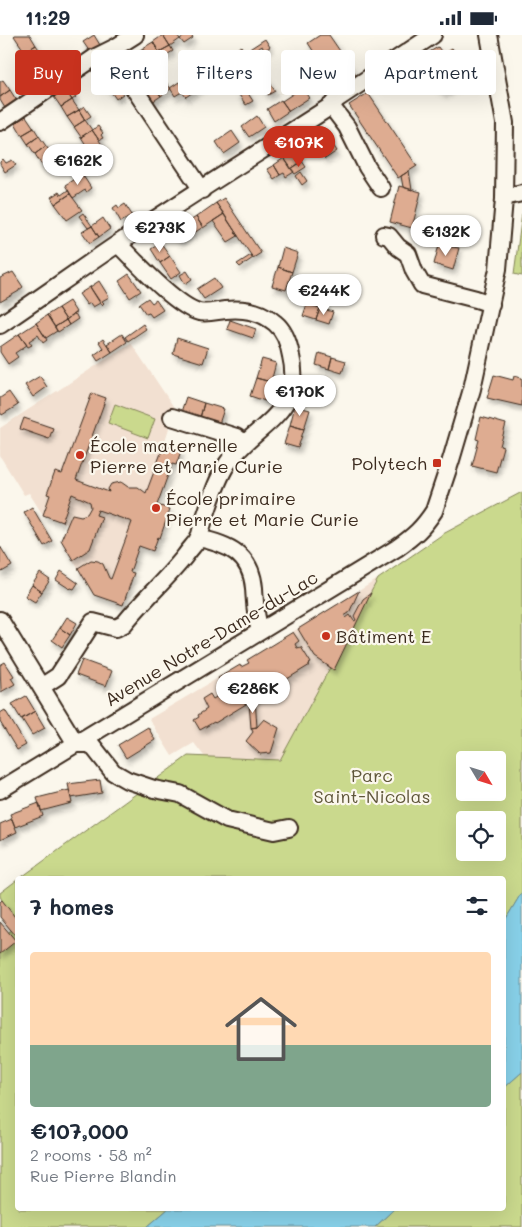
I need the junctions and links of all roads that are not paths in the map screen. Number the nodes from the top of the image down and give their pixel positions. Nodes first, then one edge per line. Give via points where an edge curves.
1 (135, 35) edge
2 (433, 35) edge
3 (490, 35) edge
4 (111, 50) edge
5 (91, 60) edge
6 (138, 95) edge
7 (330, 106) junction
8 (0, 122) edge
9 (381, 188) dead end
10 (202, 190) junction
11 (522, 193) edge
12 (504, 197) junction
13 (384, 235) dead end
14 (118, 244) junction
15 (490, 304) junction
16 (0, 325) edge
17 (172, 417) dead end
18 (244, 443) junction
19 (198, 538) junction
20 (0, 620) edge
21 (260, 630) junction
22 (41, 687) junction
23 (76, 743) junction
24 (0, 790) edge
25 (289, 828) dead end

1 - 4 street
2 - 7 street
3 - 12 street, Avenue Notre-Dame-du-Lac via 505,123
5 - 8 street
6 - 10 street
7 - 9 street via 347,127
7 - 10 street
10 - 14 street
11 - 12 street
12 - 15 street, Avenue Notre-Dame-du-Lac via 498,269
13 - 15 street via 390,236 408,254 422,285
14 - 16 street
14 - 18 street via 188,308 208,313 252,310 276,323 285,335 294,367 290,393 280,412
15 - 21 street, Avenue Notre-Dame-du-Lac via 464,419 434,511 426,523 416,534
17 - 18 street via 236,437
18 - 19 street via 217,482
19 - 21 street via 227,546 249,567
19 - 22 street via 124,624 116,627 93,622 58,676
20 - 22 street
21 - 23 street, Avenue Notre-Dame-du-Lac
22 - 23 street
23 - 24 street, Avenue Notre-Dame-du-Lac
23 - 25 street via 91,745 113,772 154,789 180,794 227,820 274,831

